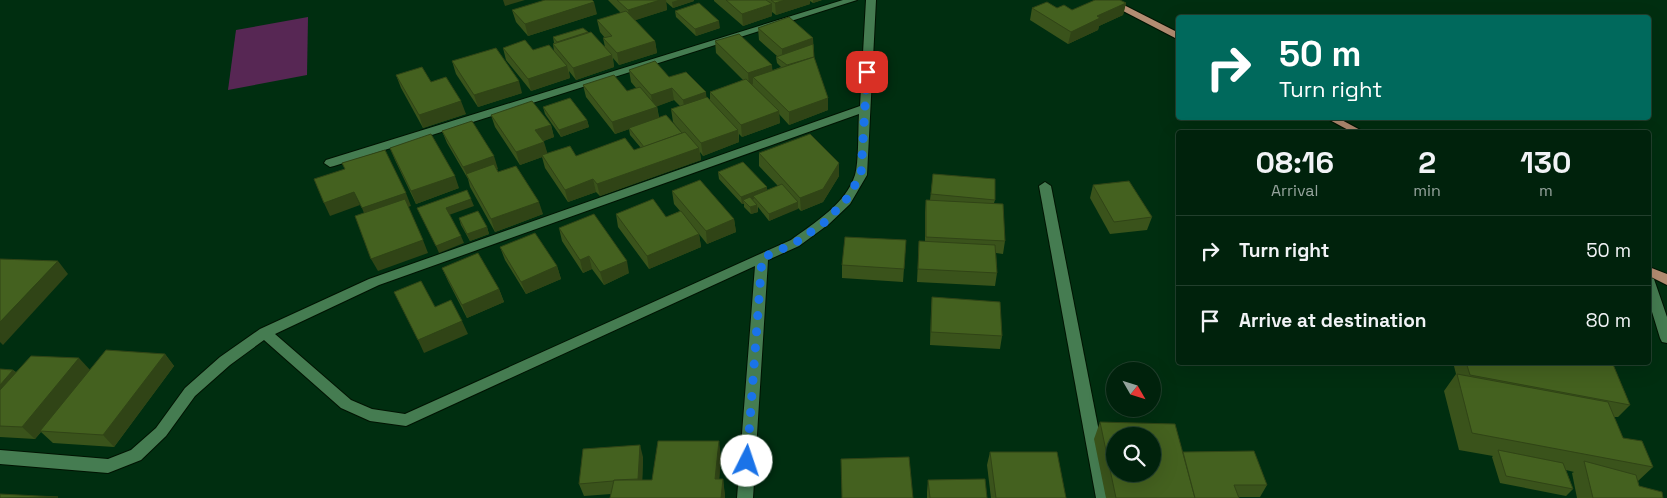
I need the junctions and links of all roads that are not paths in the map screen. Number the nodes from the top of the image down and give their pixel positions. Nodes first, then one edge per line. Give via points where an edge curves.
1 (852, 0) edge
2 (871, 0) edge
3 (1107, 0) edge
4 (1176, 35) edge
5 (865, 108) junction
6 (1335, 120) edge
7 (1355, 130) edge
8 (330, 163) dead end
9 (1045, 186) dead end
10 (762, 258) junction
11 (1651, 272) edge
12 (1667, 280) edge
13 (1651, 288) edge
14 (265, 333) junction
15 (1667, 338) edge
16 (0, 457) edge
17 (744, 498) edge
18 (1104, 498) edge

1 - 8 street
2 - 5 street
3 - 4 main road
5 - 10 street via 861,175 846,200 825,222 795,243
5 - 14 street via 374,282
6 - 7 main road
9 - 18 street
10 - 14 street via 406,420 370,415 346,404
10 - 17 street
11 - 12 main road
13 - 15 street
14 - 16 street via 225,361 190,392 161,432 136,454 108,466

